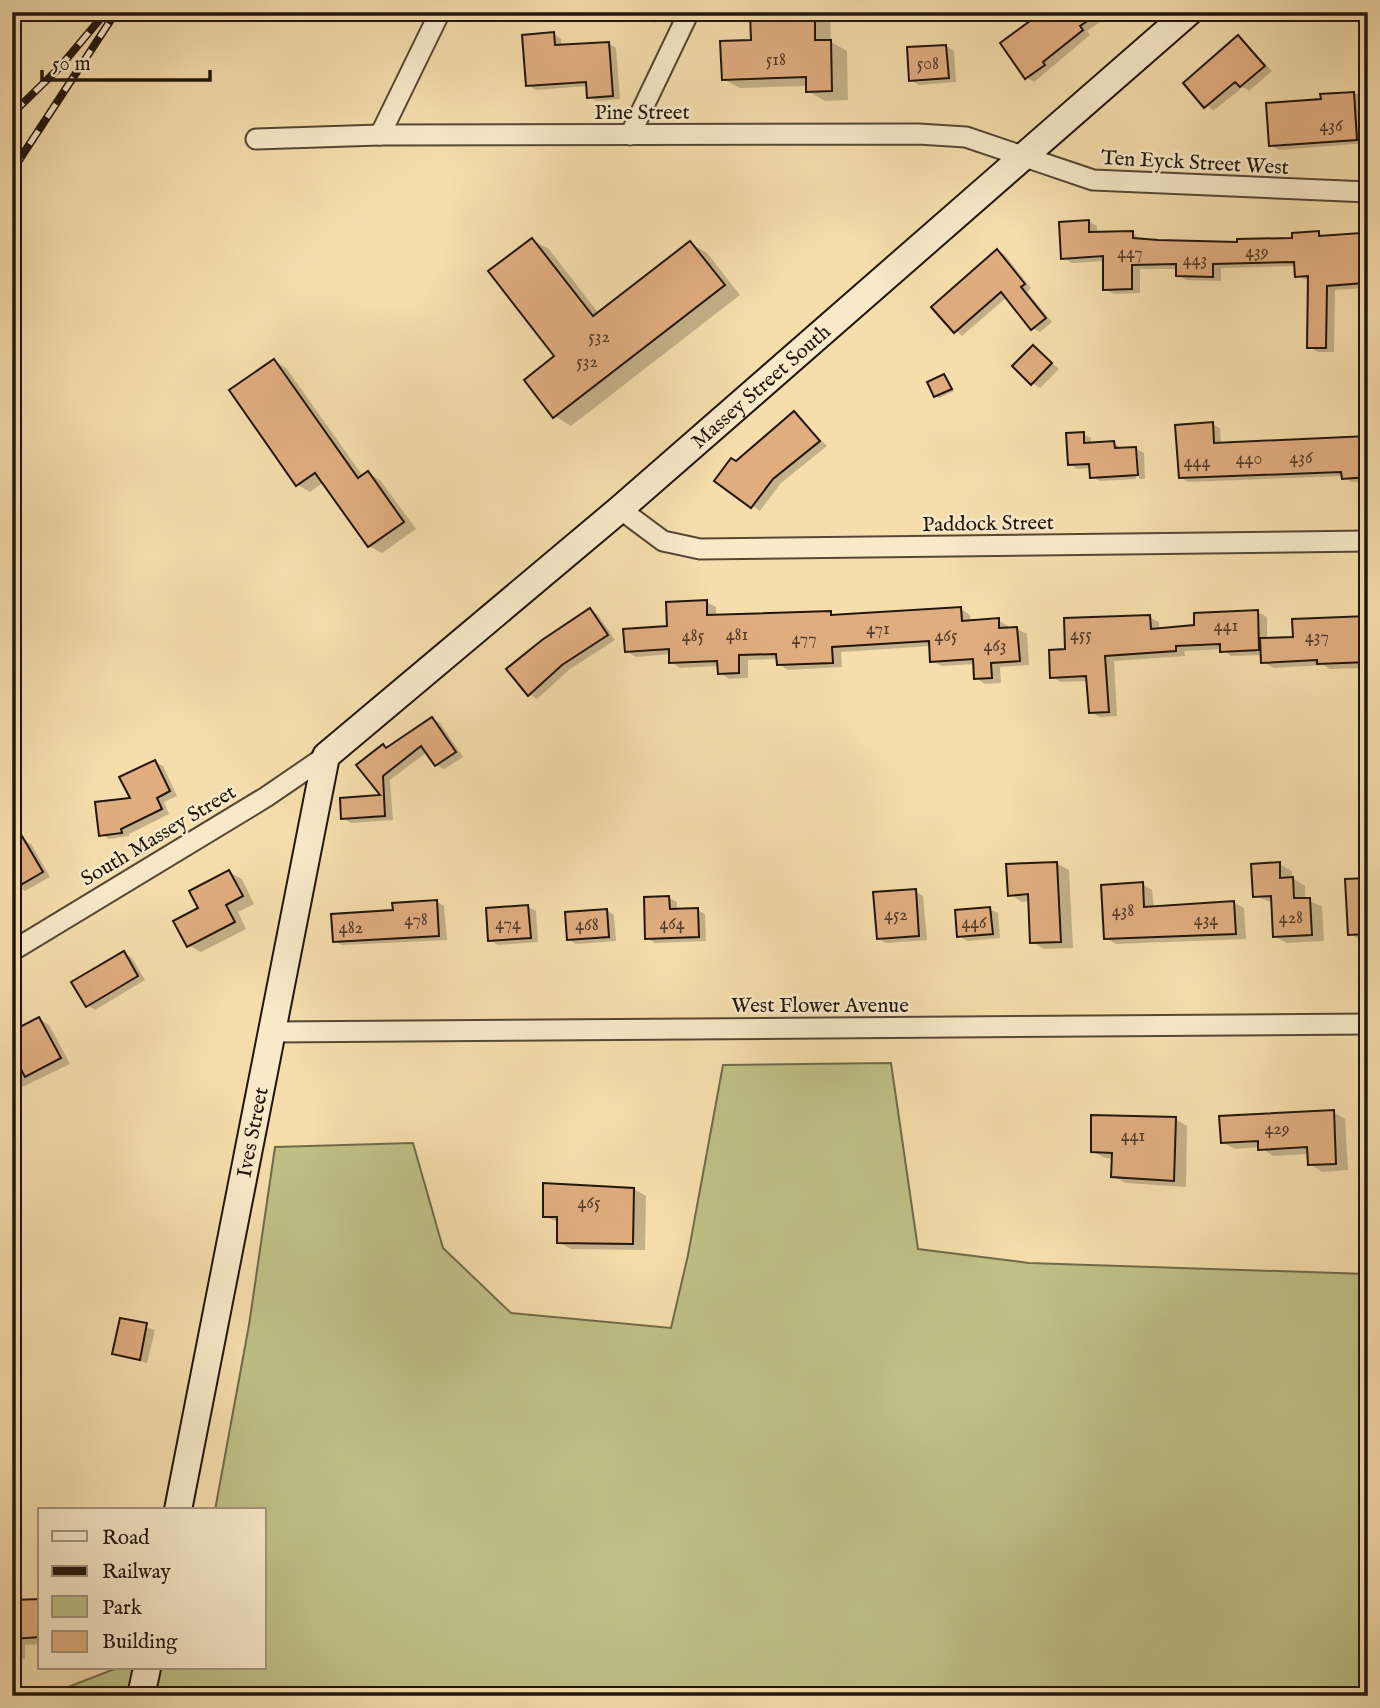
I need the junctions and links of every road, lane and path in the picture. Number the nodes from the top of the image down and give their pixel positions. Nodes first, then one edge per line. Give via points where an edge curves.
1 (440, 12) edge
2 (689, 12) edge
3 (1189, 12) edge
4 (380, 135) junction
5 (630, 135) junction
6 (256, 139) dead end
7 (1025, 155) junction
8 (1368, 192) edge
9 (620, 509) junction
10 (1368, 541) edge
11 (326, 756) junction
12 (12, 951) edge
13 (1368, 1024) edge
14 (273, 1032) junction
15 (178, 1508) edge
16 (146, 1670) edge
17 (141, 1696) edge

1 - 4 street
2 - 5 street
3 - 7 street, Massey Street South
4 - 5 street, Pine Street
4 - 6 street, Pine Street
5 - 7 street, Pine Street via 930,135 967,137
7 - 8 street, Ten Eyck Street West via 1093,180
7 - 9 street, Massey Street South
9 - 10 street, Paddock Street via 663,541 700,549
9 - 11 street, Massey Street South
11 - 12 street, South Massey Street
11 - 14 street, Ives Street
13 - 14 street, West Flower Avenue
14 - 15 street, Ives Street
16 - 17 street

